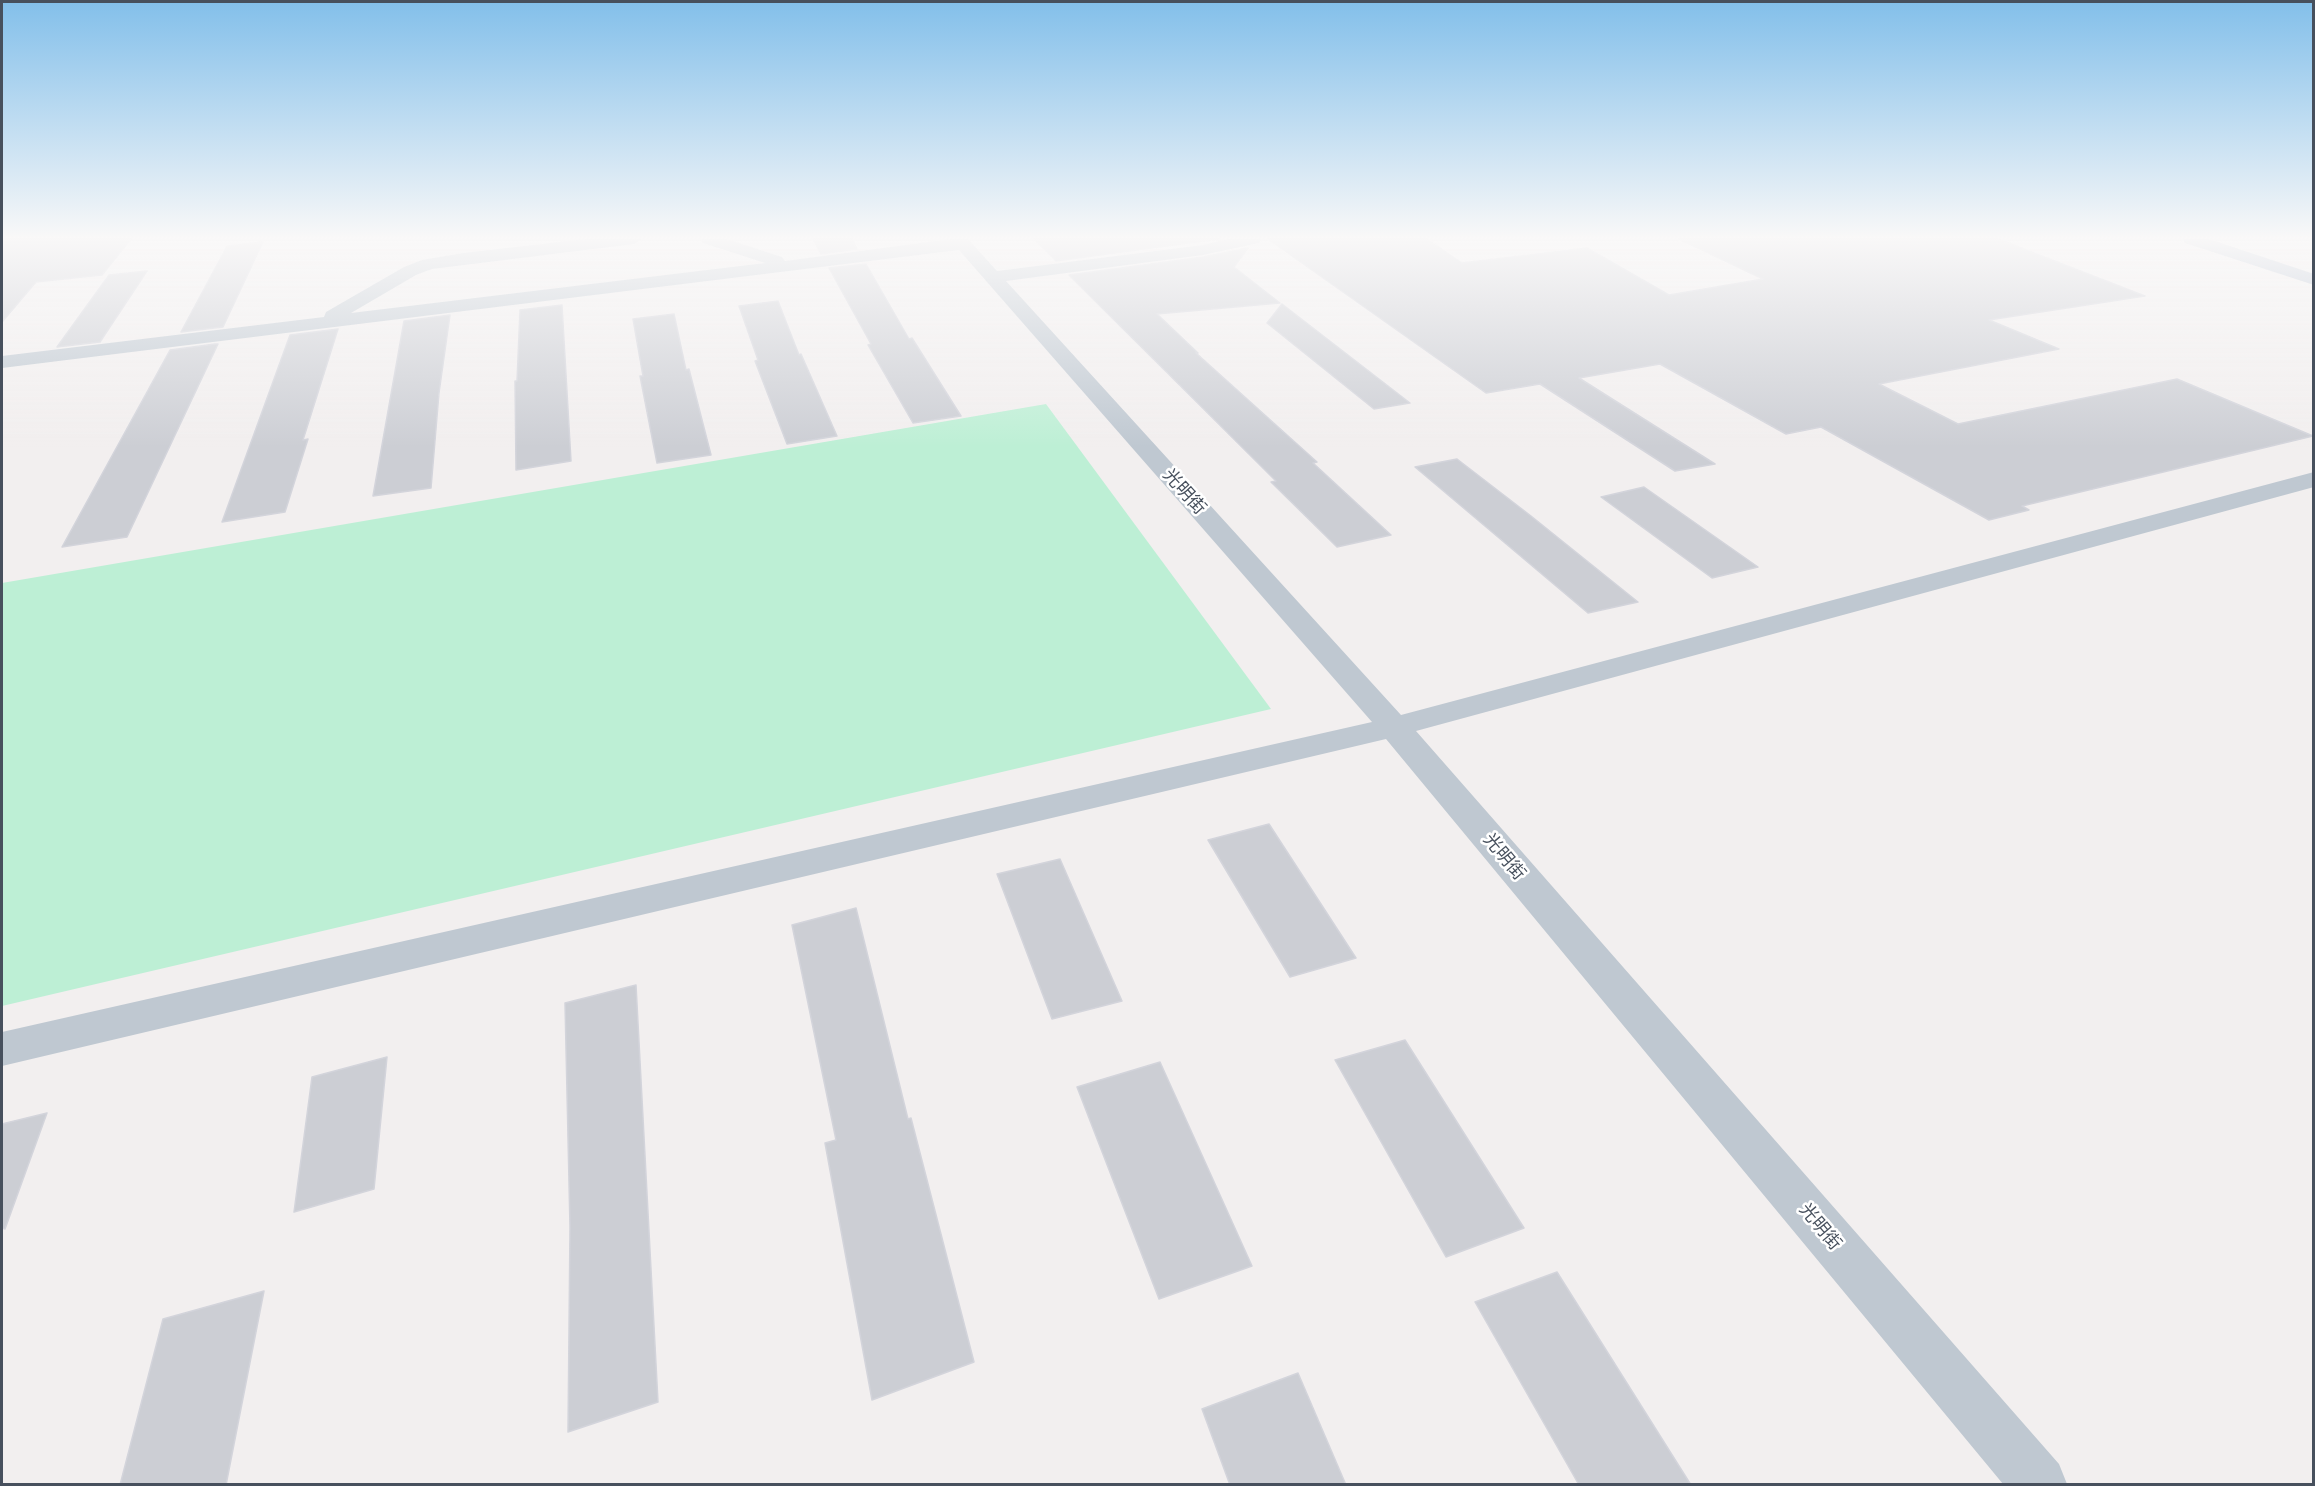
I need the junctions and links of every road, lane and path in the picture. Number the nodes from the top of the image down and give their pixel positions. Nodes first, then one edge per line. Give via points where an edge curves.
1 (346, 308) edge
2 (439, 308) edge
3 (1020, 308) edge
4 (321, 323) junction
5 (2, 362) edge
6 (2313, 479) edge
7 (1394, 727) junction
8 (2, 1049) edge
9 (2039, 1485) edge

1 - 4 street
2 - 4 street
3 - 7 street, 光明街
4 - 5 street
6 - 7 street
7 - 8 street
7 - 9 street, 光明街

